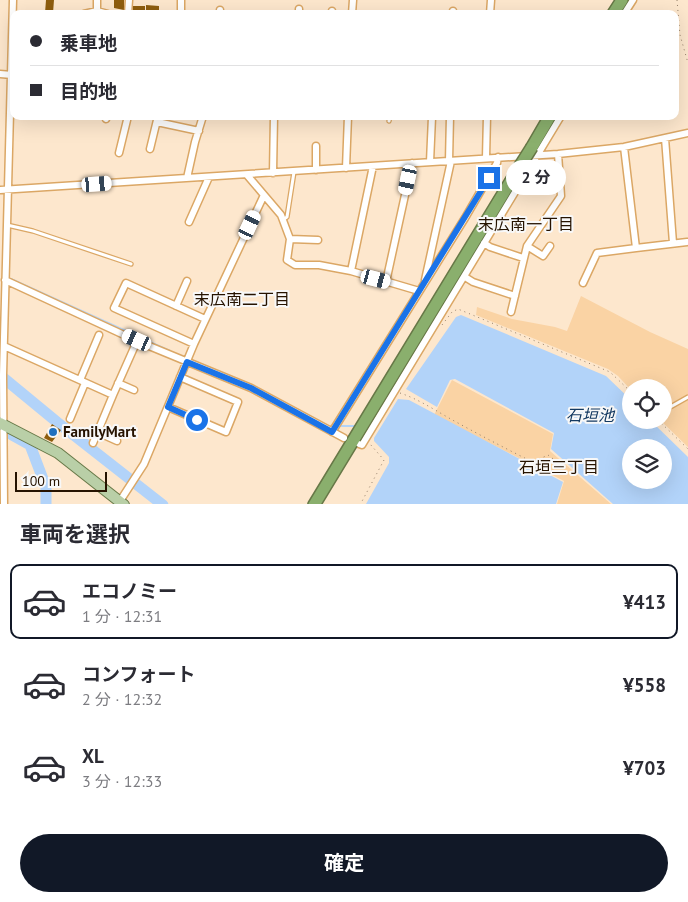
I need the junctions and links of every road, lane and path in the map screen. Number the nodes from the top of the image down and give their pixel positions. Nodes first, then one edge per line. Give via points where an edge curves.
1 (679, 23) edge
2 (688, 62) edge
3 (11, 120) edge
4 (127, 120) edge
5 (157, 120) edge
6 (160, 120) edge
7 (202, 120) edge
8 (274, 120) edge
9 (348, 120) edge
10 (432, 120) edge
11 (450, 120) edge
12 (487, 120) edge
13 (548, 120) edge
14 (558, 120) edge
15 (199, 131) junction
16 (688, 133) edge
17 (665, 138) junction
18 (316, 146) dead end
19 (624, 147) junction
20 (150, 149) dead end
21 (534, 151) junction
22 (119, 153) dead end
23 (558, 154) junction
24 (498, 157) junction
25 (486, 158) junction
26 (450, 161) junction
27 (430, 162) junction
28 (412, 163) junction
29 (373, 166) junction
30 (346, 168) junction
31 (316, 170) junction
32 (294, 172) junction
33 (273, 173) junction
34 (246, 175) junction
35 (209, 177) junction
36 (187, 178) junction
37 (0, 190) edge
38 (8, 190) junction
39 (264, 195) junction
40 (283, 220) junction
41 (189, 222) dead end
42 (6, 225) junction
43 (290, 239) junction
44 (318, 240) dead end
45 (687, 242) edge
46 (484, 243) junction
47 (672, 243) junction
48 (527, 246) junction
49 (550, 246) dead end
50 (636, 248) junction
51 (524, 258) junction
52 (132, 264) dead end
53 (350, 271) junction
54 (465, 277) junction
55 (5, 280) junction
56 (187, 281) dead end
57 (386, 282) junction
58 (583, 283) dead end
59 (424, 284) junction
60 (419, 291) junction
61 (515, 296) junction
62 (176, 306) junction
63 (511, 312) dead end
64 (205, 319) junction
65 (438, 332) dead end
66 (100, 336) dead end
67 (137, 340) junction
68 (194, 344) junction
69 (4, 346) junction
70 (188, 360) junction
71 (180, 377) junction
72 (82, 382) junction
73 (118, 383) junction
74 (622, 383) edge
75 (134, 390) dead end
76 (398, 390) dead end
77 (113, 395) junction
78 (688, 398) edge
79 (672, 406) edge
80 (168, 407) junction
81 (70, 419) dead end
82 (1, 424) edge
83 (667, 429) edge
84 (97, 432) junction
85 (332, 432) junction
86 (344, 438) dead end
87 (368, 440) dead end
88 (117, 441) dead end
89 (93, 443) dead end
90 (359, 444) dead end
91 (688, 449) edge
92 (533, 462) junction
93 (122, 503) edge
94 (4, 504) edge
95 (314, 504) edge
96 (360, 504) edge

1 - 2 path
3 - 38 street
4 - 22 street
5 - 20 street
6 - 15 street
7 - 15 street
8 - 33 street
9 - 30 street
10 - 27 street
11 - 26 street
12 - 25 street
13 - 21 highway
14 - 21 street
15 - 36 street
16 - 17 street
17 - 19 street
17 - 47 street
18 - 31 street
19 - 23 street
19 - 50 street
21 - 23 street
21 - 24 street
21 - 46 street
21 - 95 highway, bridge via 520,166
23 - 48 street via 561,196
24 - 25 street
24 - 59 street
25 - 26 street
26 - 27 street
26 - 59 street
27 - 28 street
28 - 29 street
28 - 57 street
29 - 30 street
29 - 53 street
30 - 31 street
31 - 32 street
32 - 33 street
32 - 40 lane via 287,217
33 - 34 street
34 - 35 street
34 - 39 street
35 - 36 street
35 - 41 street
36 - 38 street
37 - 38 street
38 - 42 street
39 - 40 street
39 - 64 street
40 - 43 street
42 - 52 lane
42 - 55 street
43 - 44 street
43 - 53 street via 287,260 295,265 319,265
45 - 47 street
46 - 51 street
46 - 54 street
47 - 50 street
48 - 49 street via 543,256
48 - 51 street
50 - 58 street via 597,253
51 - 61 street
53 - 57 street
54 - 61 street
54 - 90 street via 362,445
55 - 67 street
55 - 69 street
56 - 62 street
57 - 60 street
59 - 60 street
60 - 85 street
61 - 63 street
62 - 64 street
62 - 68 street via 126,283 114,308
64 - 68 street
65 - 74 path via 452,312 458,309 610,372
66 - 72 street
67 - 70 street
67 - 73 street
68 - 70 street
69 - 72 street
69 - 82 street
70 - 71 street
70 - 85 street via 251,388
71 - 80 street
71 - 80 street via 238,402 229,425 226,432
72 - 77 street
72 - 81 street
73 - 75 street
73 - 77 street
76 - 92 path
77 - 84 street
78 - 79 lane
80 - 93 street via 144,464
82 - 93 main road via 58,453
82 - 94 street
83 - 91 path
84 - 88 street
84 - 89 street
85 - 86 street
87 - 96 path via 384,460
92 - 92 path via 551,472 556,461 548,455

